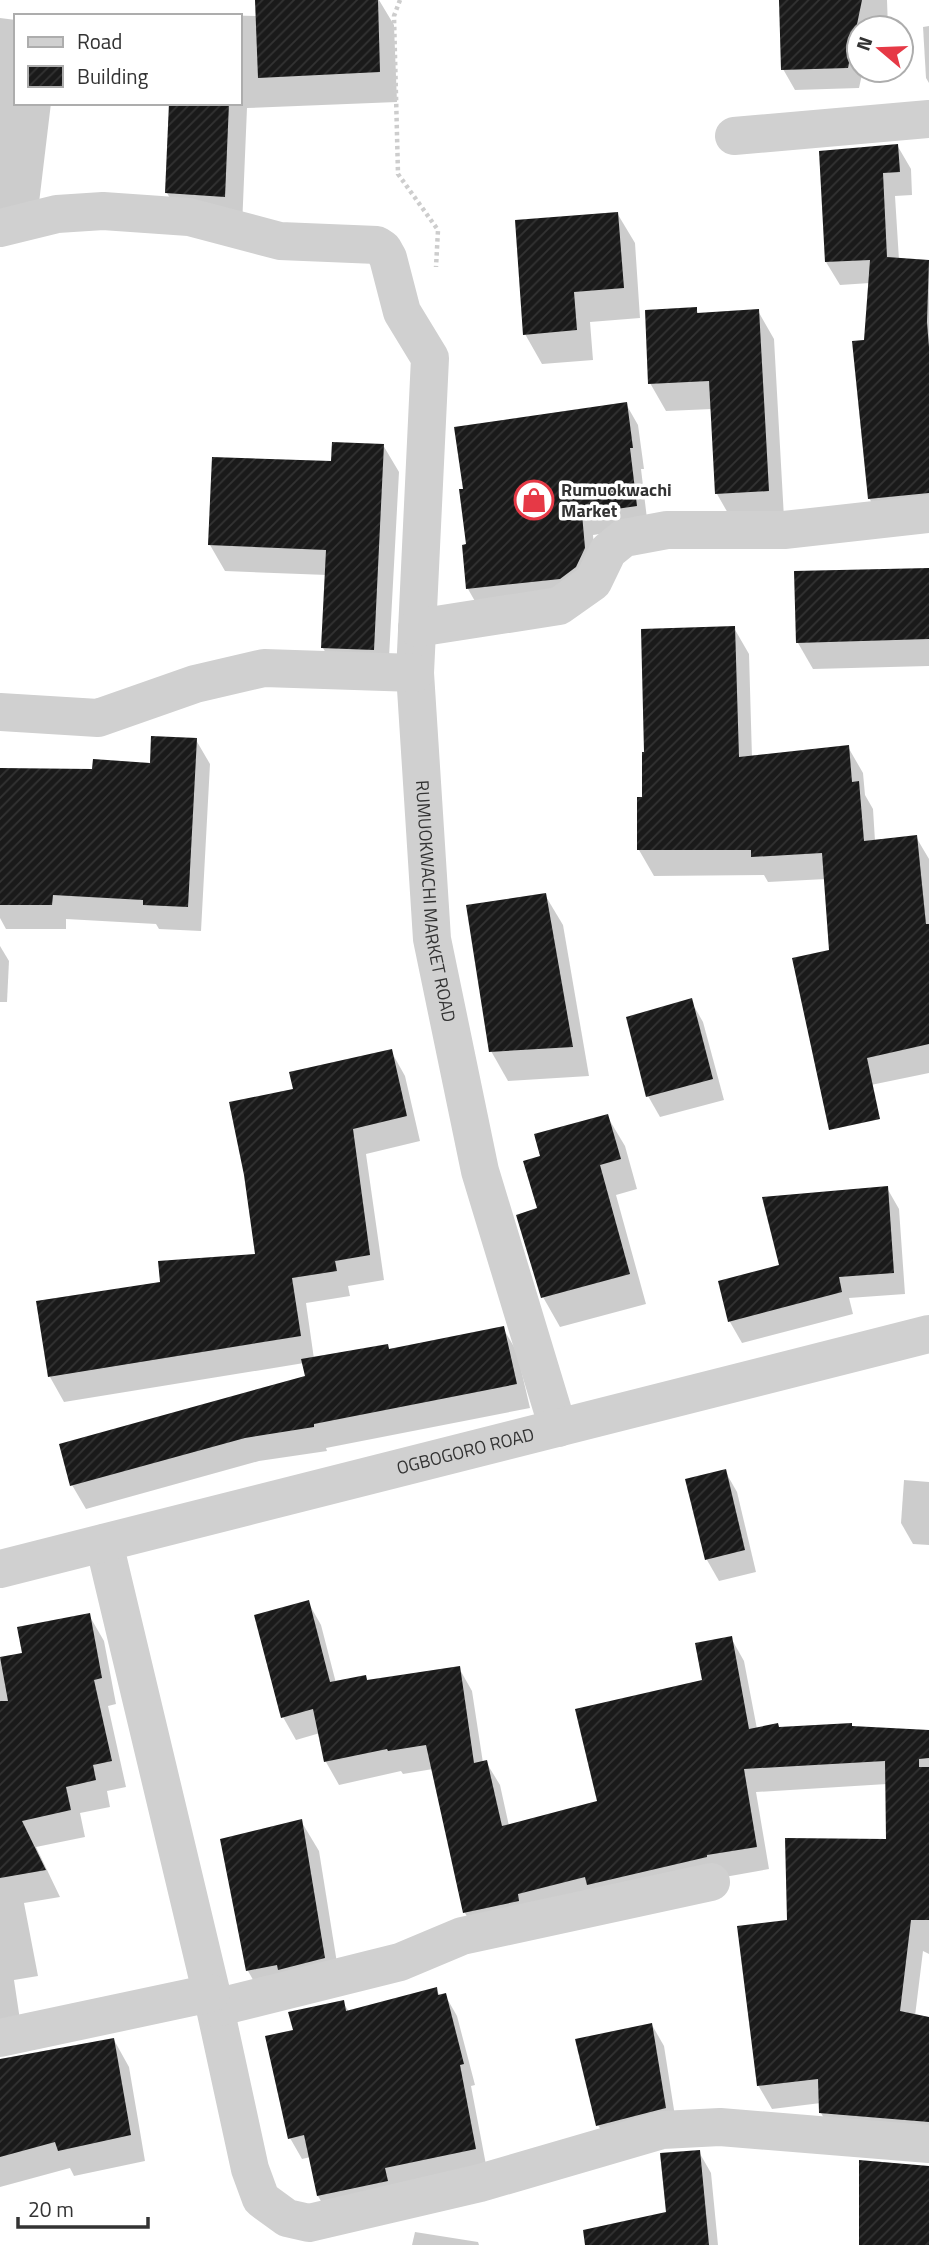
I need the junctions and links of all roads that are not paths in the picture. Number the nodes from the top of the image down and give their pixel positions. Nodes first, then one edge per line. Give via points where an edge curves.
1 (929, 118) edge
2 (734, 136) dead end
3 (0, 228) edge
4 (929, 514) edge
5 (417, 628) junction
6 (415, 673) junction
7 (0, 712) edge
8 (929, 1334) edge
9 (558, 1428) junction
10 (104, 1543) junction
11 (0, 1569) edge
12 (711, 1882) dead end
13 (213, 2001) junction
14 (0, 2038) edge
15 (929, 2144) edge
16 (289, 2232) edge

1 - 2 street
3 - 5 street, RUMUOKWACHI MARKET ROAD via 57,214 103,211 188,217 280,241 377,245 383,249 402,312 430,358
4 - 5 street via 784,530 667,530 624,538 608,551 593,582 559,606
5 - 6 street, RUMUOKWACHI MARKET ROAD
6 - 7 street via 264,668 195,684 98,718
6 - 9 street, RUMUOKWACHI MARKET ROAD via 432,939 480,1171
8 - 9 street, OGBOGORO ROAD
9 - 10 street, OGBOGORO ROAD
10 - 11 street, OGBOGORO ROAD
10 - 13 street
12 - 13 street via 462,1936 400,1962
13 - 14 street
13 - 16 street via 250,2169 261,2199
15 - 16 street via 720,2127 662,2130

